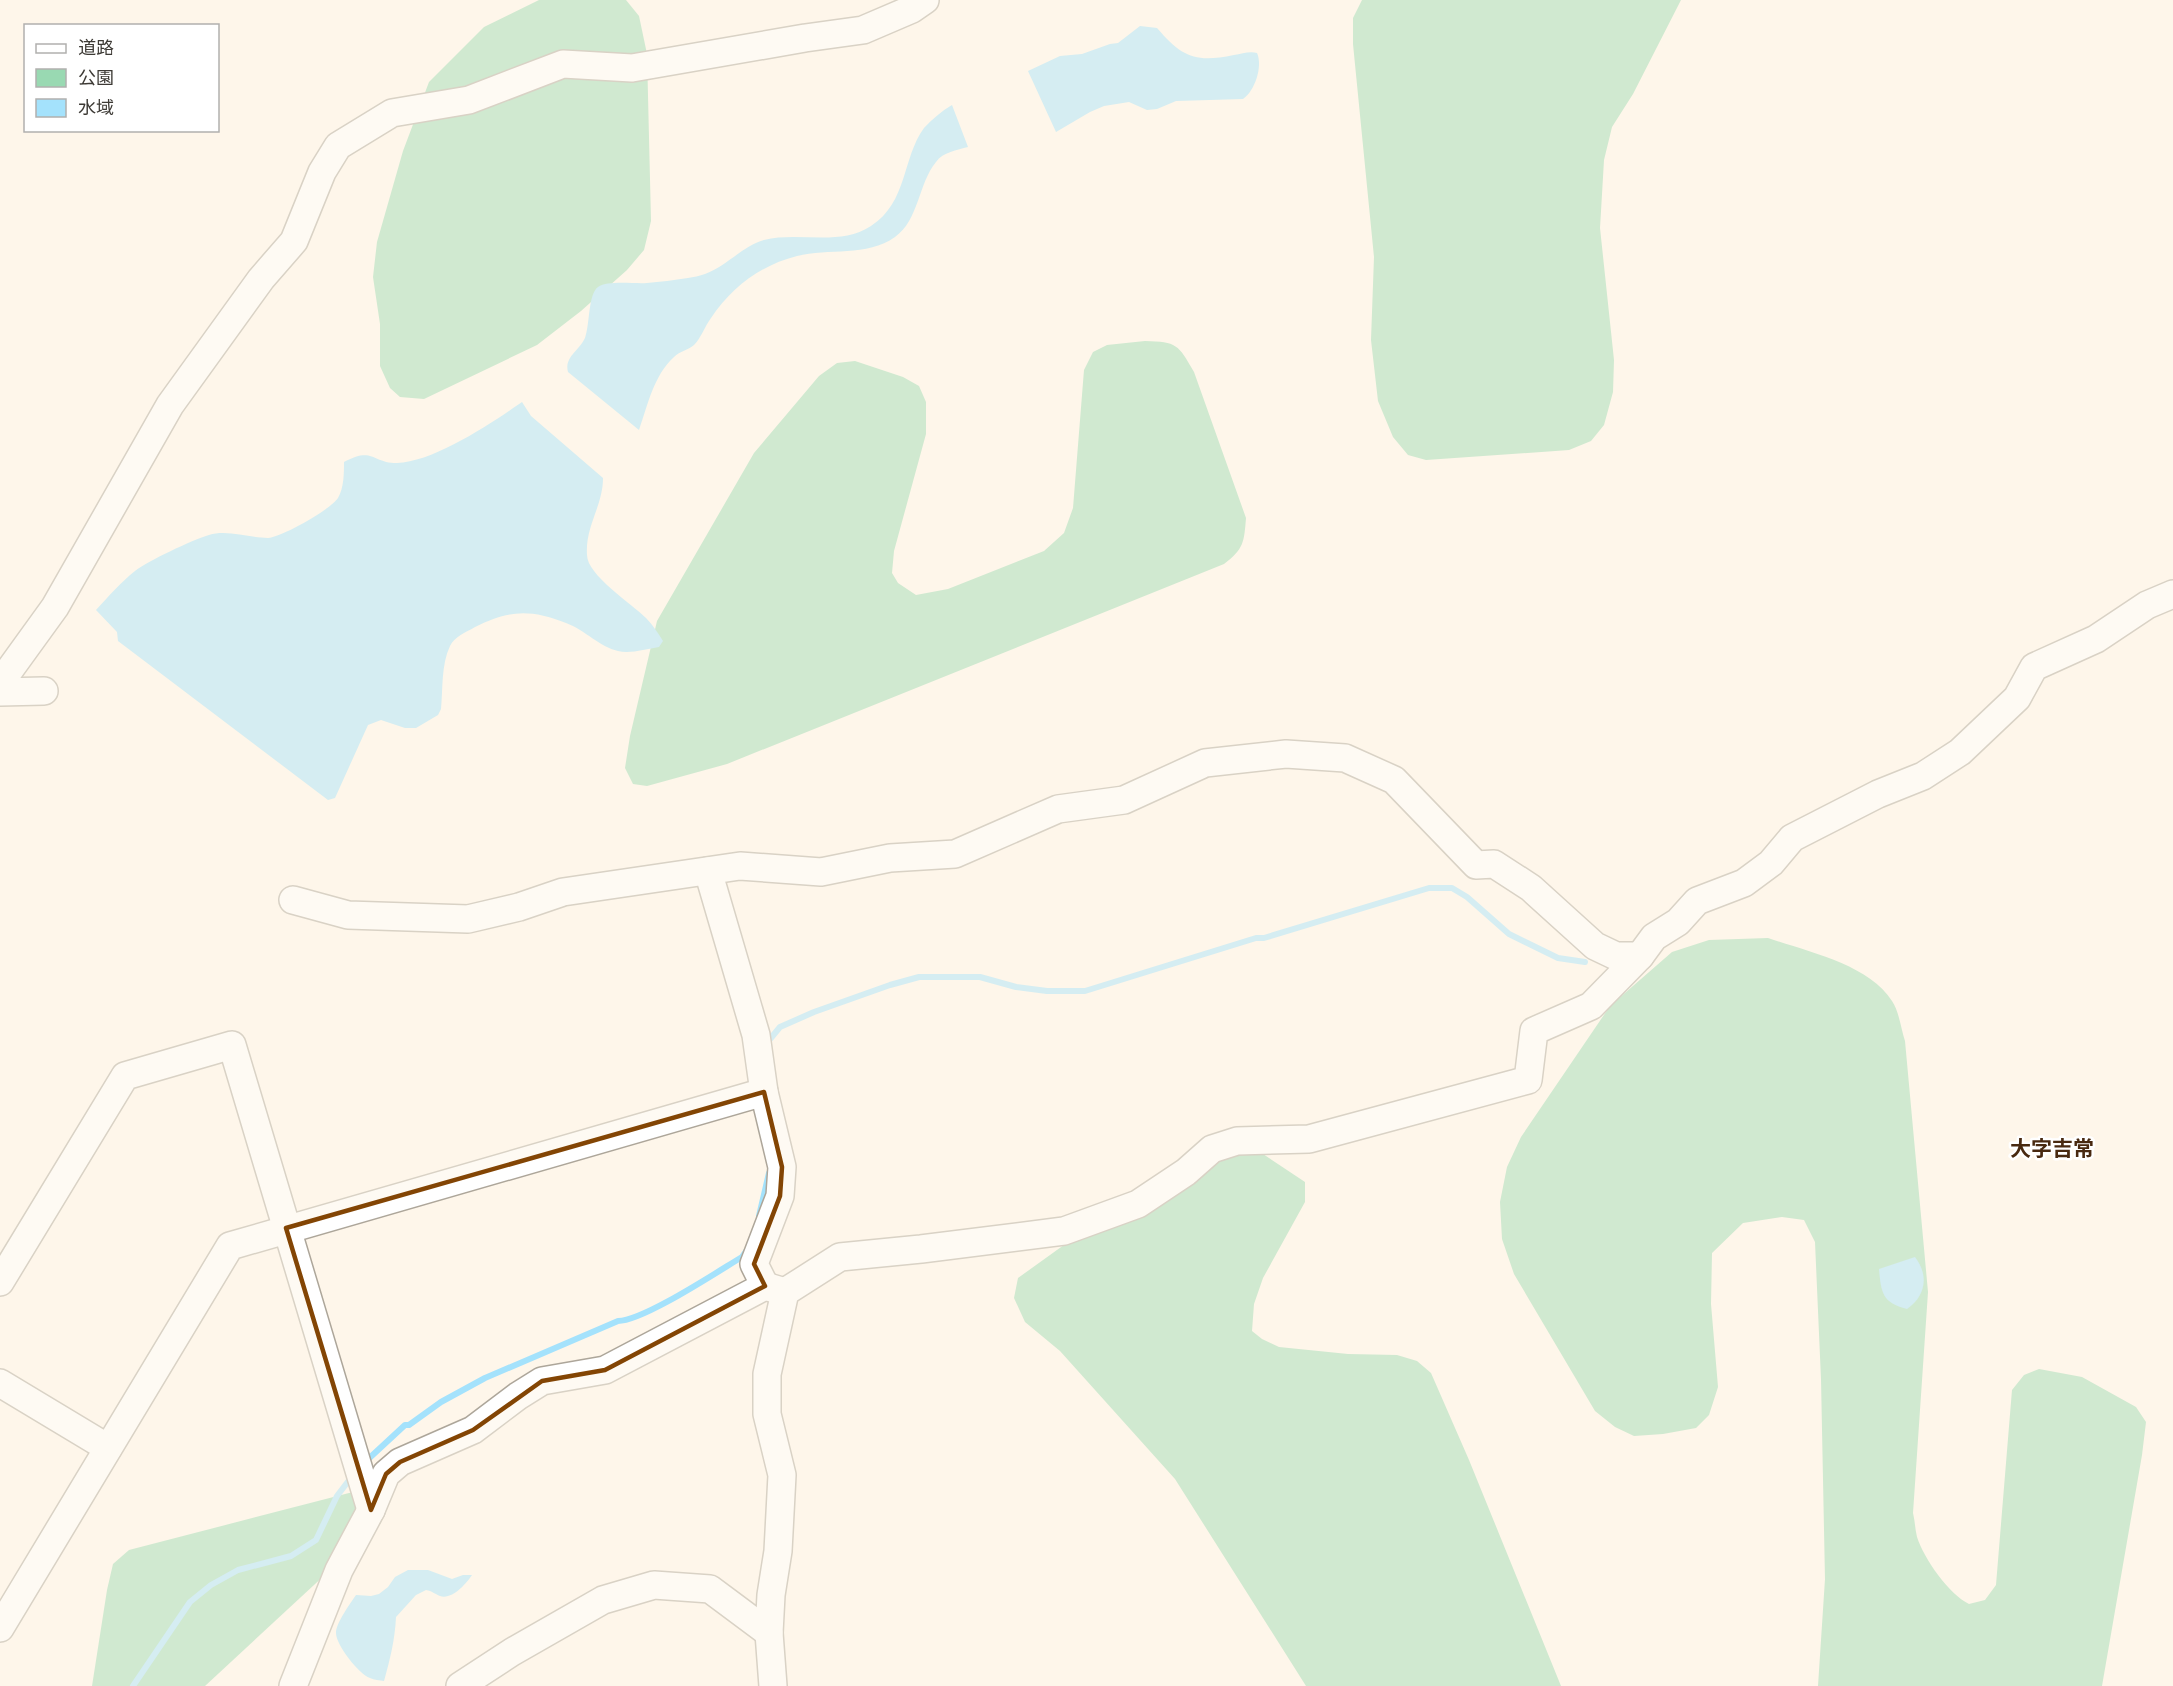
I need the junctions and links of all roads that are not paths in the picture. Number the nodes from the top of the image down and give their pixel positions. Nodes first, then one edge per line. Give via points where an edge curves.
1 (925, 0) edge
2 (2173, 594) edge
3 (0, 683) edge
4 (44, 691) dead end
5 (0, 692) edge
6 (708, 871) junction
7 (293, 900) dead end
8 (1640, 956) junction
9 (764, 1092) junction
10 (286, 1228) junction
11 (0, 1282) edge
12 (775, 1289) junction
13 (0, 1383) edge
14 (108, 1448) junction
15 (371, 1510) junction
16 (0, 1628) edge
17 (769, 1632) junction
18 (293, 1686) edge
19 (459, 1686) edge
20 (772, 1686) edge

1 - 3 street via 863,30 632,68 563,64 469,100 392,114 338,146 322,172 294,241 261,279 170,405 55,607
2 - 8 street via 2148,605 2096,639 2034,667 2017,698 1960,752 1923,776 1792,838 1771,863 1744,883 1697,901 1678,922 1654,937
4 - 5 street
6 - 7 street via 563,892 468,919 348,915
6 - 8 street via 740,866 821,872 890,858 955,854 1058,809 1124,800 1205,763 1286,754 1345,758 1394,780 1476,865 1494,864 1531,888 1595,946 1616,956
6 - 9 street via 756,1035
8 - 12 street via 1591,1006 1534,1031 1528,1080 1309,1139 1237,1141 1212,1149 1138,1204 1064,1231 840,1257
9 - 10 street
9 - 12 street via 782,1167 780,1196 754,1264
10 - 11 street via 232,1045 124,1076
10 - 14 street via 230,1246
10 - 15 street
12 - 15 street via 605,1370 542,1381 473,1430 400,1462 386,1474
12 - 17 street via 767,1414 782,1475
13 - 14 street
14 - 16 street
15 - 18 street via 339,1570
17 - 19 street via 710,1589 654,1585 603,1600
17 - 20 street

